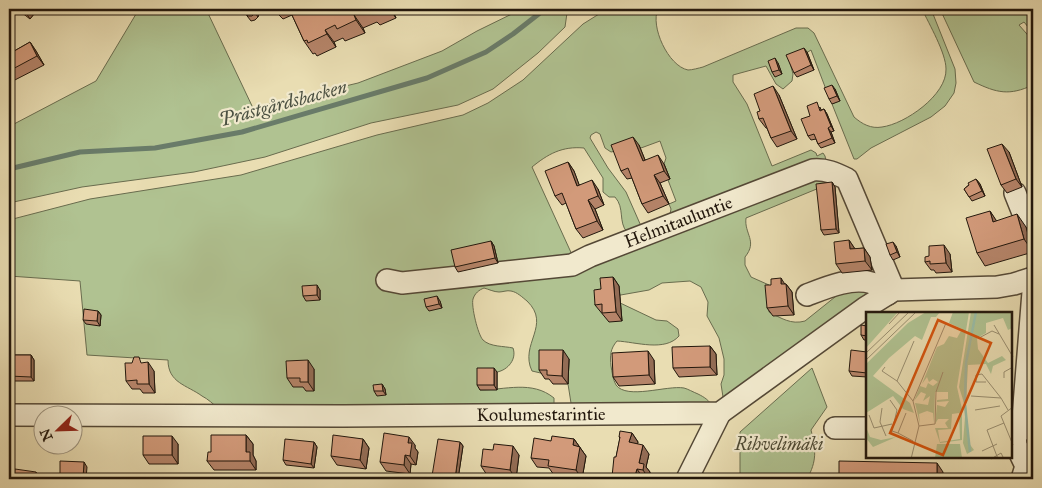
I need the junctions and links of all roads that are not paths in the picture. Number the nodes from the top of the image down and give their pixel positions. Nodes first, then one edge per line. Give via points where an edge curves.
1 (1015, 193) dead end
2 (1033, 238) edge
3 (1032, 278) edge
4 (387, 280) dead end
5 (891, 292) junction
6 (807, 294) dead end
7 (720, 413) junction
8 (9, 415) edge
9 (835, 428) dead end
10 (866, 428) edge
11 (1016, 430) edge
12 (1024, 478) edge
13 (687, 479) edge

1 - 2 street
3 - 5 street via 997,287
3 - 11 street
4 - 5 street, Helmitauluntie via 402,284 572,265 813,170 823,169 848,178
5 - 6 street via 872,283 854,282 834,284
5 - 7 street
7 - 8 street, Koulumestarintie
7 - 13 street
9 - 10 street
11 - 12 street via 1016,445 1026,466

